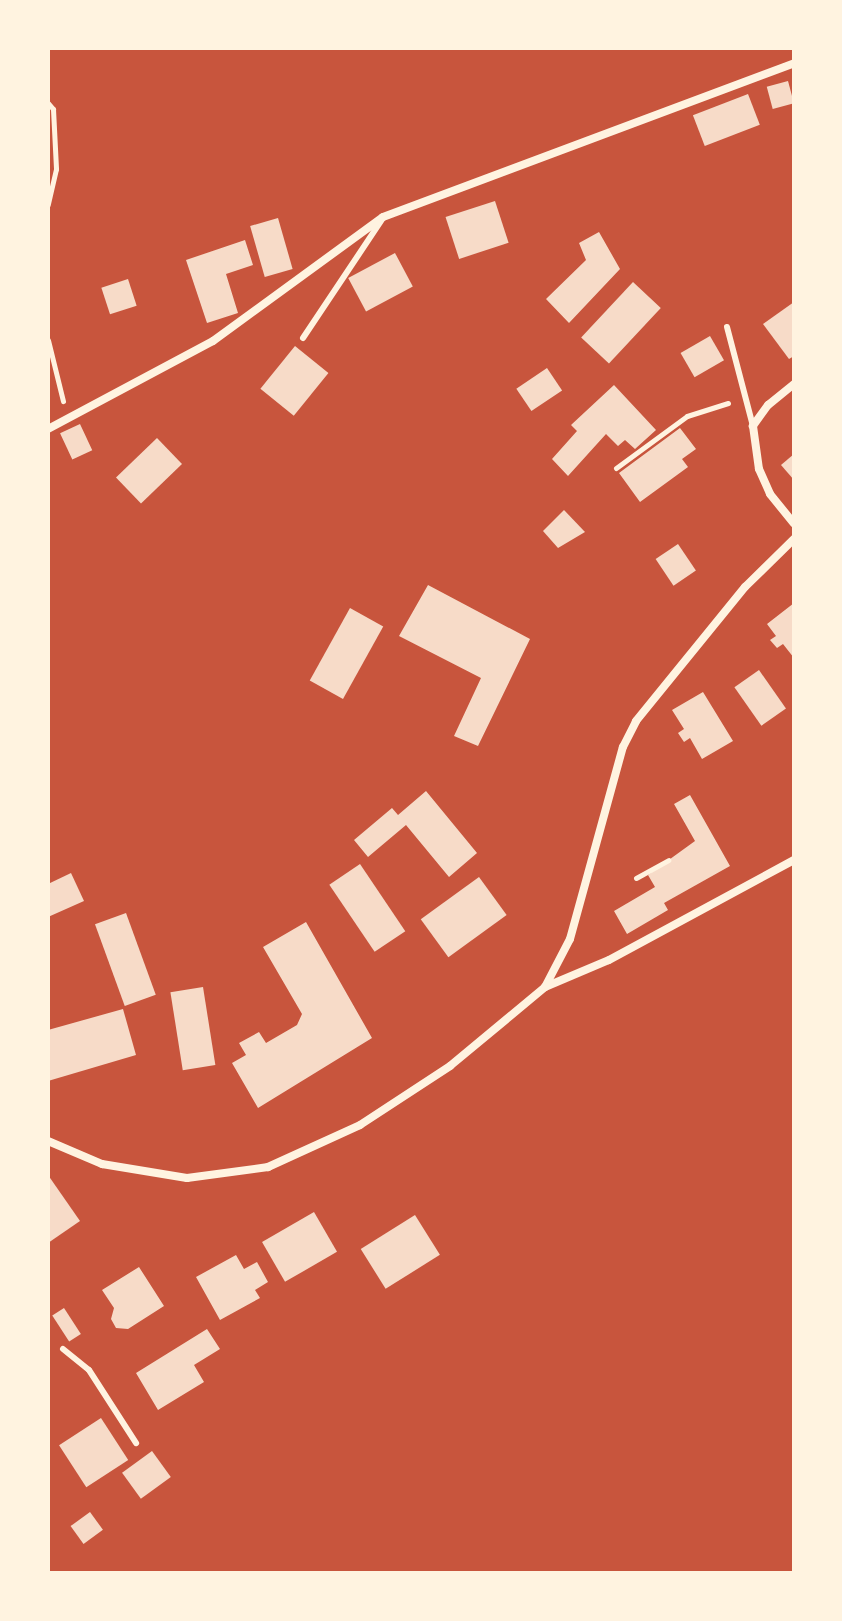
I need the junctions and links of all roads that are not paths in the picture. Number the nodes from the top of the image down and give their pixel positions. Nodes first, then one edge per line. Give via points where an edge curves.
1 (794, 63) edge
2 (383, 217) junction
3 (727, 327) dead end
4 (303, 338) dead end
5 (794, 384) edge
6 (753, 426) junction
7 (48, 429) edge
8 (794, 524) edge
9 (794, 539) edge
10 (794, 860) edge
11 (545, 987) junction
12 (48, 1141) edge
13 (63, 1349) dead end
14 (136, 1443) dead end

1 - 2 street
2 - 4 lane
2 - 7 street via 213,341
3 - 6 lane
5 - 6 street
6 - 8 street via 759,469 770,494
9 - 11 street via 745,587 636,721 623,747 570,939
10 - 11 street via 609,960
11 - 12 street via 387,1110 268,1167 187,1178 102,1164
13 - 14 lane via 89,1370

